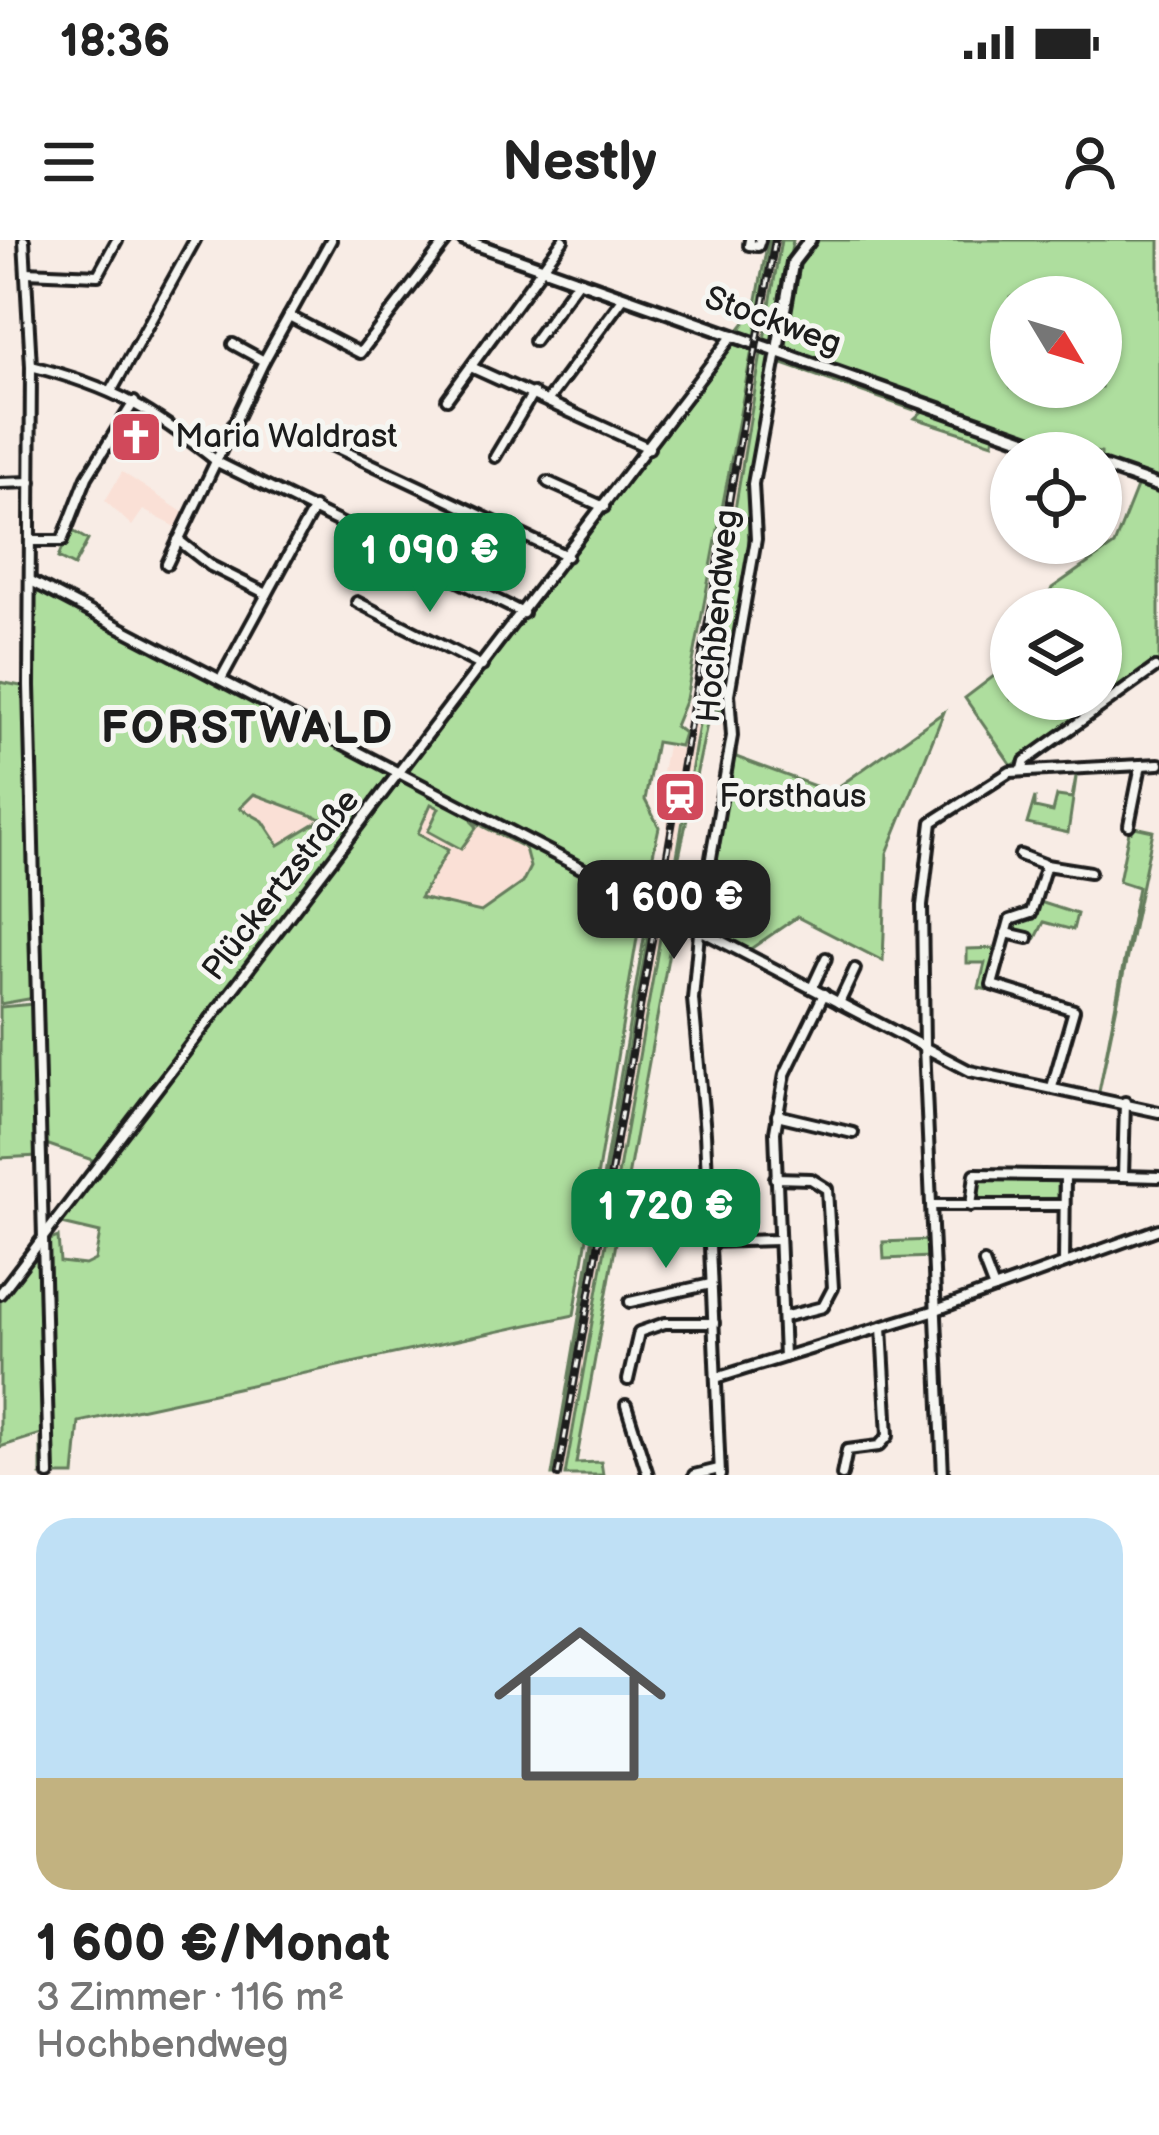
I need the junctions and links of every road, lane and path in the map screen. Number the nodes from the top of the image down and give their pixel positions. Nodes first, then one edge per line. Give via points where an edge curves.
1 (24, 240) edge
2 (117, 240) edge
3 (195, 240) edge
4 (331, 240) edge
5 (447, 240) edge
6 (563, 240) edge
7 (750, 240) edge
8 (760, 240) edge
9 (810, 240) edge
10 (470, 241) edge
11 (542, 268) junction
12 (26, 272) junction
13 (578, 281) junction
14 (624, 296) junction
15 (289, 316) junction
16 (733, 335) junction
17 (534, 341) dead end
18 (233, 344) dead end
19 (777, 352) junction
20 (264, 361) junction
21 (31, 365) junction
22 (471, 367) junction
23 (112, 389) junction
24 (532, 393) junction
25 (447, 398) dead end
26 (548, 400) junction
27 (134, 402) junction
28 (1004, 432) edge
29 (314, 436) dead end
30 (649, 448) junction
31 (495, 457) dead end
32 (219, 463) junction
33 (1122, 473) edge
34 (31, 482) junction
35 (548, 482) dead end
36 (0, 483) edge
37 (1159, 486) edge
38 (604, 507) junction
39 (314, 508) junction
40 (178, 540) junction
41 (30, 541) junction
42 (567, 556) junction
43 (166, 564) dead end
44 (31, 581) junction
45 (267, 594) junction
46 (357, 602) dead end
47 (523, 614) junction
48 (482, 666) junction
49 (1155, 668) dead end
50 (221, 679) junction
51 (1159, 764) edge
52 (1141, 765) junction
53 (1023, 769) junction
54 (400, 773) junction
55 (1129, 825) dead end
56 (1020, 855) dead end
57 (1046, 866) junction
58 (1090, 872) dead end
59 (699, 929) junction
60 (1006, 933) junction
61 (1028, 938) dead end
62 (826, 958) dead end
63 (855, 969) dead end
64 (812, 988) junction
65 (824, 994) junction
66 (839, 1003) junction
67 (924, 1046) junction
68 (1052, 1087) junction
69 (1125, 1102) junction
70 (1159, 1112) edge
71 (777, 1115) junction
72 (853, 1133) dead end
73 (1065, 1176) junction
74 (1123, 1176) junction
75 (776, 1178) junction
76 (1159, 1178) edge
77 (932, 1205) junction
78 (1063, 1205) junction
79 (971, 1206) junction
80 (1159, 1228) edge
81 (44, 1238) junction
82 (779, 1240) junction
83 (709, 1242) junction
84 (1064, 1262) junction
85 (984, 1263) dead end
86 (711, 1284) junction
87 (994, 1289) junction
88 (0, 1294) edge
89 (630, 1302) dead end
90 (936, 1310) junction
91 (783, 1317) junction
92 (714, 1323) junction
93 (885, 1326) junction
94 (784, 1357) junction
95 (716, 1378) junction
96 (628, 1380) dead end
97 (626, 1405) dead end
98 (719, 1472) edge
99 (49, 1475) edge
100 (648, 1475) edge
101 (694, 1475) edge
102 (842, 1475) edge
103 (943, 1475) edge

1 - 12 street
2 - 12 street via 98,275
3 - 23 street
4 - 15 street
5 - 15 street via 360,352
6 - 11 street
7 - 8 street
9 - 19 street via 793,262
10 - 11 street, Stockweg
11 - 13 street, Stockweg
11 - 22 street
12 - 21 street
13 - 14 street, Stockweg
13 - 17 street
14 - 16 street, Stockweg
14 - 26 street
15 - 20 street
16 - 19 street, Stockweg
16 - 30 street, Plückertzstraße
18 - 20 street
19 - 28 street, Stockweg
19 - 59 street, Hochbendweg via 728,694 732,736
20 - 32 street
21 - 23 street
21 - 34 street
22 - 24 street
22 - 25 street
23 - 27 street
24 - 26 street
24 - 31 street
26 - 30 street
27 - 32 street
27 - 41 street via 87,477 62,541
29 - 42 street
30 - 38 street, Plückertzstraße
32 - 39 street
32 - 40 street
33 - 37 street
34 - 36 street
34 - 41 street
35 - 38 street
38 - 42 street, Plückertzstraße
39 - 45 street
39 - 47 street
40 - 43 street
40 - 45 street
41 - 44 street
42 - 47 street, Plückertzstraße
44 - 50 street
44 - 81 street
45 - 50 street
46 - 48 street
47 - 48 street, Plückertzstraße
48 - 54 street, Plückertzstraße
49 - 53 street
50 - 54 street
51 - 52 street
52 - 53 street
52 - 55 street
53 - 67 street via 932,822 922,906
54 - 59 street
54 - 81 street, Plückertzstraße
56 - 57 street
57 - 58 street
57 - 60 street via 1031,914 1010,920
59 - 64 street
59 - 83 street, Hochbendweg via 693,1029
60 - 61 street
60 - 68 street via 994,989 1074,1010
62 - 64 street
63 - 66 street
64 - 65 street
65 - 66 street
65 - 71 street via 785,1073
66 - 67 street
67 - 68 street via 970,1071
67 - 77 street
68 - 69 street
69 - 70 street
69 - 74 street
71 - 72 street
71 - 75 street
73 - 74 street
73 - 78 street
73 - 79 street via 974,1174
74 - 76 street
75 - 82 street
75 - 91 street via 827,1189 833,1288 824,1307
77 - 79 street
77 - 90 street
78 - 79 street
78 - 84 street
80 - 84 street
81 - 88 street, Plückertzstraße
81 - 99 street
82 - 83 street
82 - 91 street
83 - 86 street, Hochbendweg
84 - 87 street
85 - 87 street
86 - 89 street
86 - 92 street, Hochbendweg
87 - 90 street
90 - 93 street
90 - 103 street
91 - 94 street
92 - 95 street, Hochbendweg
92 - 96 street via 640,1332
93 - 94 street
93 - 102 street via 888,1436 879,1446 847,1450
94 - 95 street
95 - 98 street, Hochbendweg
97 - 100 street
98 - 101 street

